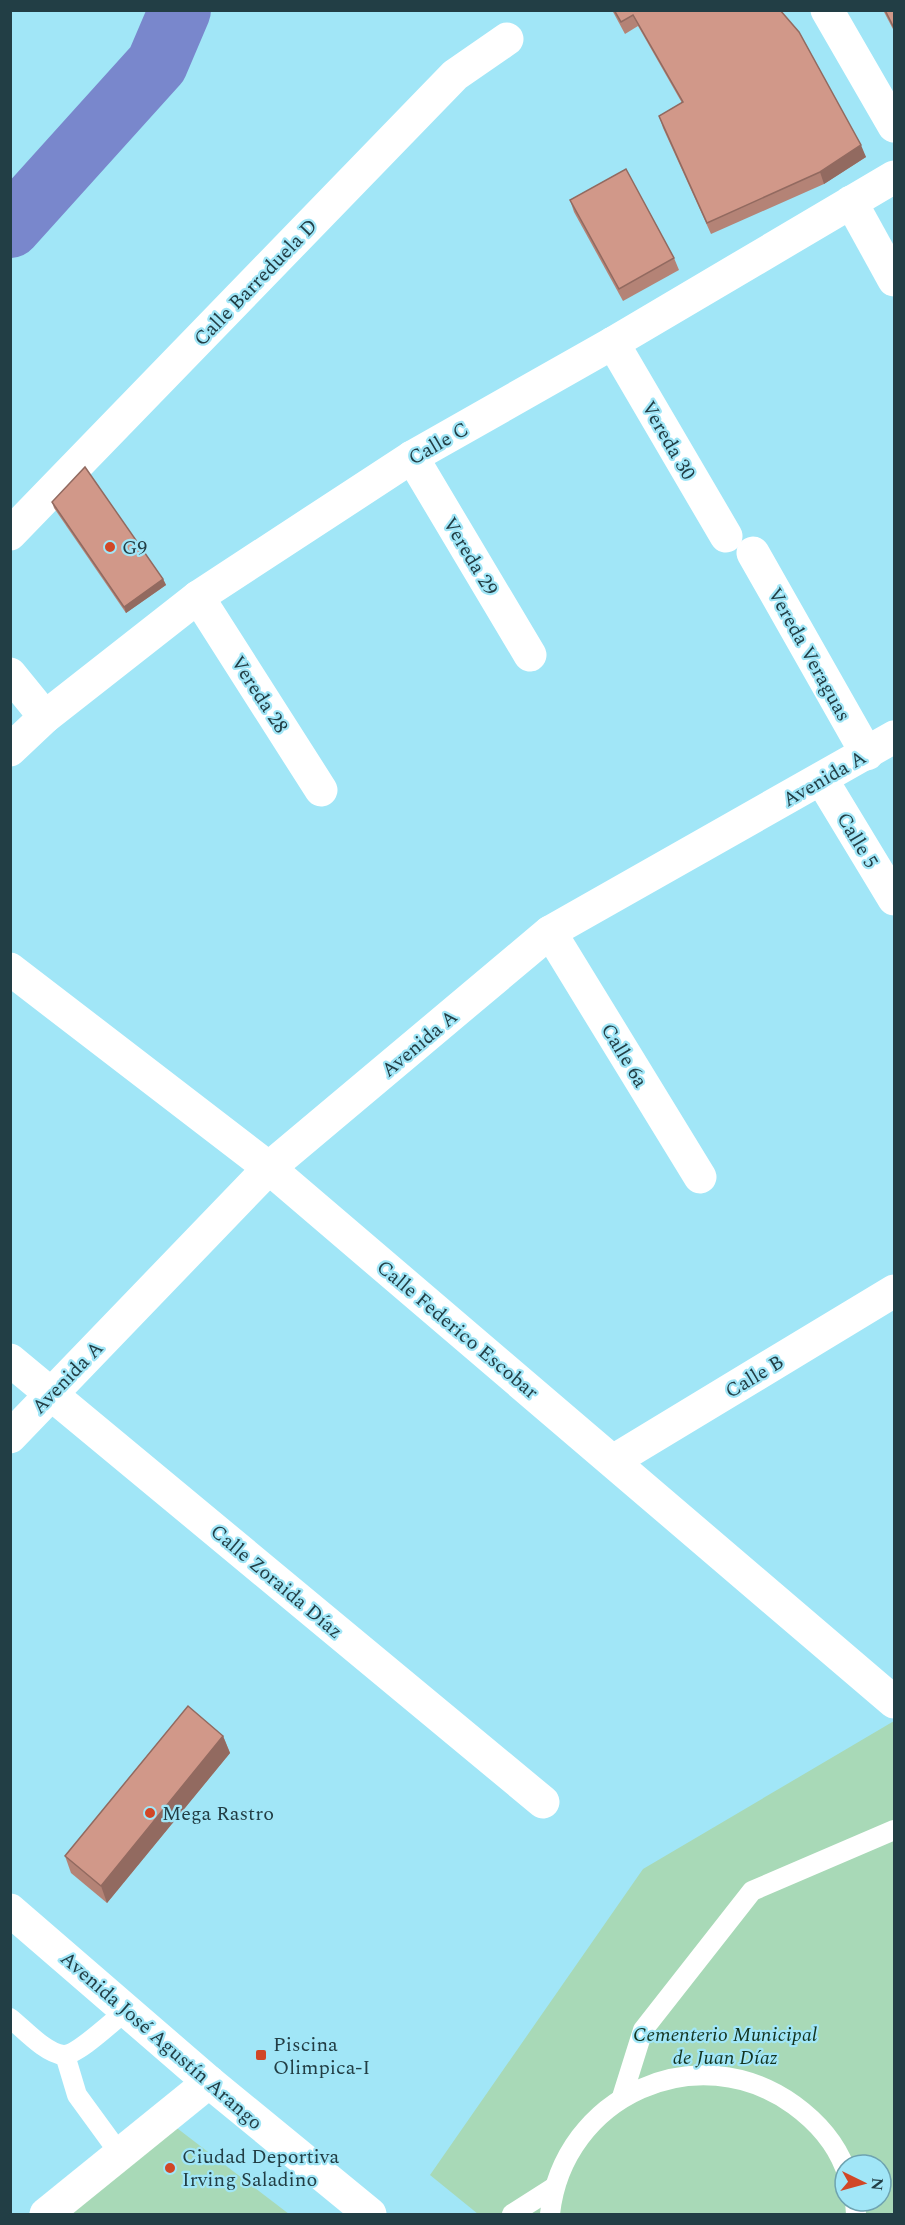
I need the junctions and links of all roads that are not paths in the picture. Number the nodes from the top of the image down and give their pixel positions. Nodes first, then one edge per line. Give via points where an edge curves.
1 (827, 10) edge
2 (507, 39) dead end
3 (894, 126) edge
4 (894, 177) edge
5 (851, 202) junction
6 (894, 280) edge
7 (613, 343) junction
8 (412, 457) junction
9 (10, 534) edge
10 (726, 536) dead end
11 (753, 553) dead end
12 (198, 597) junction
13 (530, 655) dead end
14 (10, 674) edge
15 (45, 717) junction
16 (894, 737) edge
17 (10, 750) edge
18 (867, 754) junction
19 (822, 780) junction
20 (321, 790) dead end
21 (894, 899) edge
22 (550, 932) junction
23 (10, 969) edge
24 (269, 1168) junction
25 (700, 1177) dead end
26 (894, 1291) edge
27 (10, 1360) edge
28 (50, 1394) junction
29 (10, 1437) edge
30 (613, 1461) junction
31 (894, 1702) edge
32 (543, 1802) dead end
33 (894, 1830) edge
34 (10, 1910) edge
35 (127, 2010) junction
36 (10, 2018) edge
37 (65, 2055) junction
38 (209, 2082) junction
39 (622, 2097) junction
40 (838, 2153) edge
41 (120, 2154) junction
42 (553, 2188) junction
43 (46, 2214) edge
44 (370, 2214) edge
45 (512, 2214) edge
46 (550, 2214) edge

1 - 3 street
2 - 9 street, Calle Barreduela D via 455,75
4 - 5 street, Calle C
5 - 6 street
5 - 7 street, Calle C
7 - 8 street, Calle C
7 - 10 street, Vereda 30
8 - 12 street, Calle C
8 - 13 street, Vereda 29
11 - 18 street, Vereda Veraguas
12 - 15 street, Calle C
12 - 20 street, Vereda 28
14 - 15 street
15 - 17 street, Calle C
16 - 18 street, Avenida A
18 - 19 street, Avenida A
19 - 21 street, Calle 5
19 - 22 street, Avenida A
22 - 24 street, Avenida A
22 - 25 street, Calle 6a
23 - 24 street, Calle Federico Escobar
24 - 28 street, Avenida A
24 - 30 street, Calle Federico Escobar
26 - 30 street, Calle B
27 - 28 street, Calle Zoraida Díaz
28 - 29 street, Avenida A
28 - 32 street, Calle Zoraida Díaz
30 - 31 street, Calle Federico Escobar
33 - 39 lane via 752,1891 644,2030
34 - 35 street, Avenida José Agustín Arango
35 - 37 lane
35 - 38 street, Avenida José Agustín Arango
36 - 37 lane via 52,2051
37 - 41 lane via 77,2095
38 - 41 street
38 - 44 street, Avenida José Agustín Arango
39 - 40 lane via 671,2077 729,2076 775,2092 813,2119
39 - 42 lane via 578,2137
41 - 43 street
42 - 45 lane
42 - 46 lane

